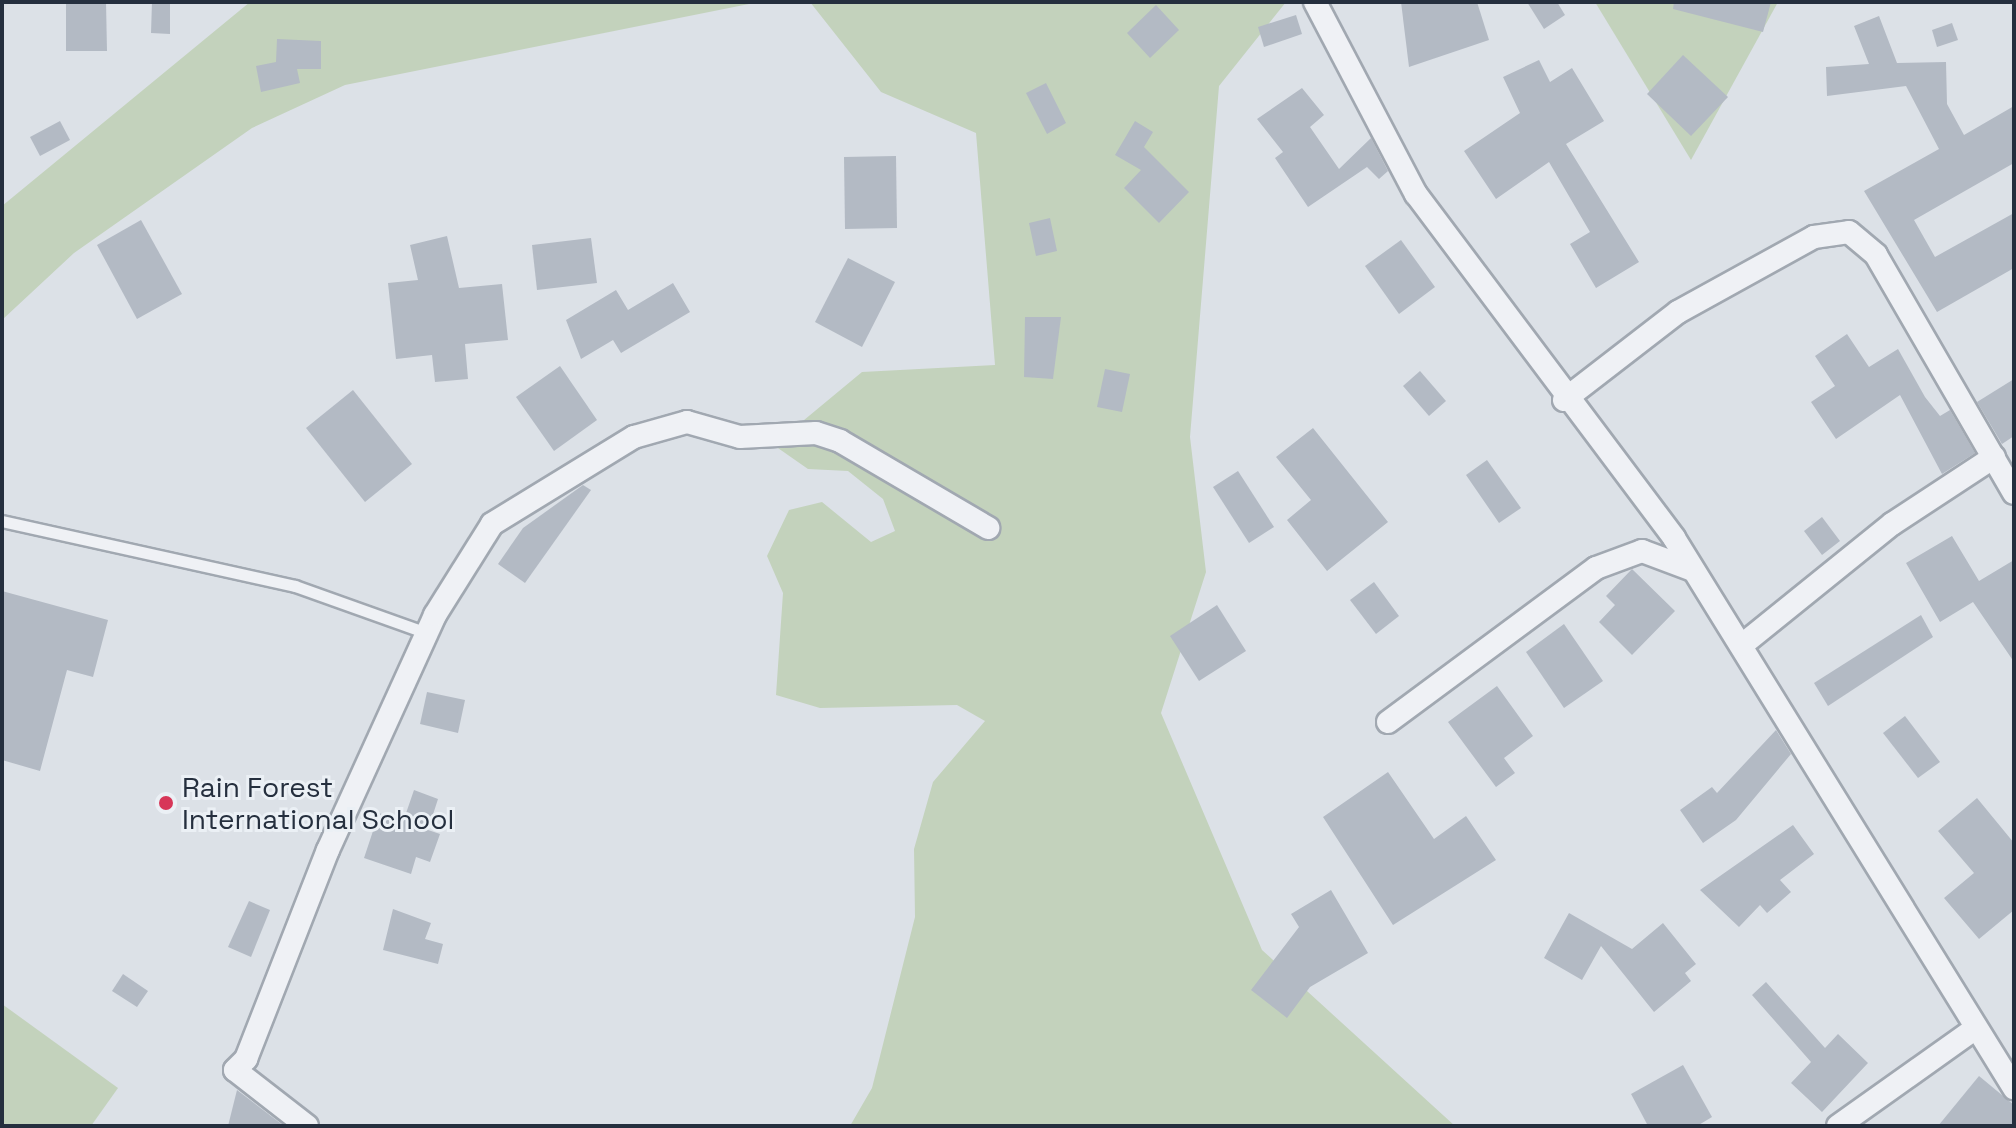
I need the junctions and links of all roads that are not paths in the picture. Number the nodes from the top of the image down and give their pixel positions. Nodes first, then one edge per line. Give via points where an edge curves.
1 (1315, 2) edge
2 (1564, 400) junction
3 (1994, 457) junction
4 (2014, 493) edge
5 (2, 521) edge
6 (988, 528) dead end
7 (1693, 570) junction
8 (428, 633) junction
9 (1742, 645) junction
10 (1388, 722) dead end
11 (1976, 1028) junction
12 (2014, 1088) edge
13 (307, 1126) edge
14 (1838, 1126) edge

1 - 2 street via 1416,194
2 - 3 street via 1678,312 1804,242 1849,232 1876,255
2 - 7 street
3 - 4 street
3 - 9 street via 1892,524
5 - 8 lane via 295,586
6 - 8 street via 903,475 816,433 765,439 687,422 661,427 492,524 453,578
7 - 9 street
7 - 10 street via 1642,551 1596,568
8 - 13 street via 322,863 246,1059 235,1070
9 - 11 street
11 - 12 street
11 - 14 street

